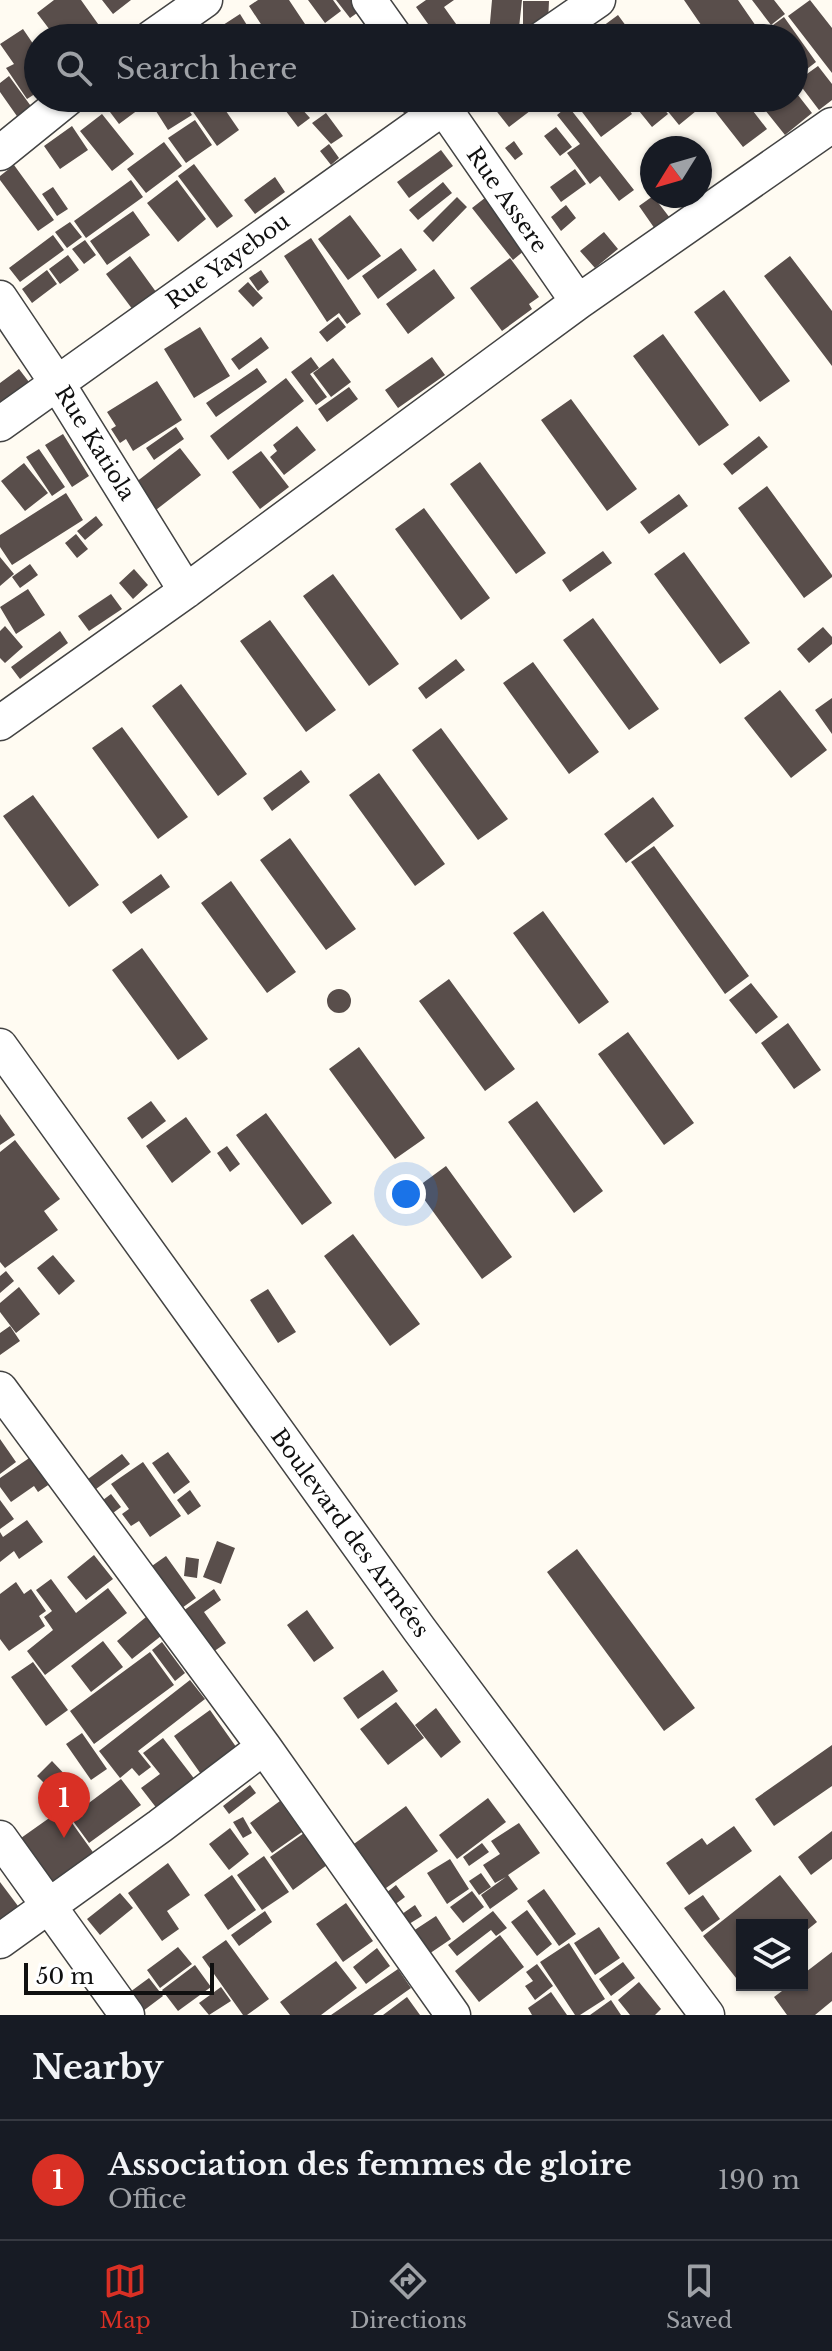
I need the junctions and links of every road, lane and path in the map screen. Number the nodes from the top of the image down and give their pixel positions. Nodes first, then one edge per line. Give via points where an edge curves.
1 (205, 0) edge
2 (369, 0) edge
3 (598, 0) edge
4 (171, 24) edge
5 (386, 24) edge
6 (563, 24) edge
7 (51, 112) edge
8 (430, 112) edge
9 (452, 112) edge
10 (832, 125) edge
11 (0, 153) edge
12 (0, 298) edge
13 (578, 302) junction
14 (57, 383) junction
15 (0, 424) edge
16 (186, 591) junction
17 (0, 723) edge
18 (0, 1046) edge
19 (0, 1389) edge
20 (264, 1747) junction
21 (0, 1838) edge
22 (50, 1906) junction
23 (0, 1941) edge
24 (127, 2015) edge
25 (453, 2015) edge
26 (707, 2015) edge

1 - 4 street
2 - 5 street
3 - 6 street
7 - 11 street
8 - 14 street, Rue Yayebou
9 - 13 street, Rue Assere
10 - 13 street
12 - 14 street, Rue Katiola
13 - 16 street
14 - 15 street, Rue Yayebou
14 - 16 street, Rue Katiola
16 - 17 street
18 - 26 street, Boulevard des Armées via 393,1593
19 - 20 street
20 - 22 street
20 - 25 street
21 - 22 street
22 - 23 street
22 - 24 street

